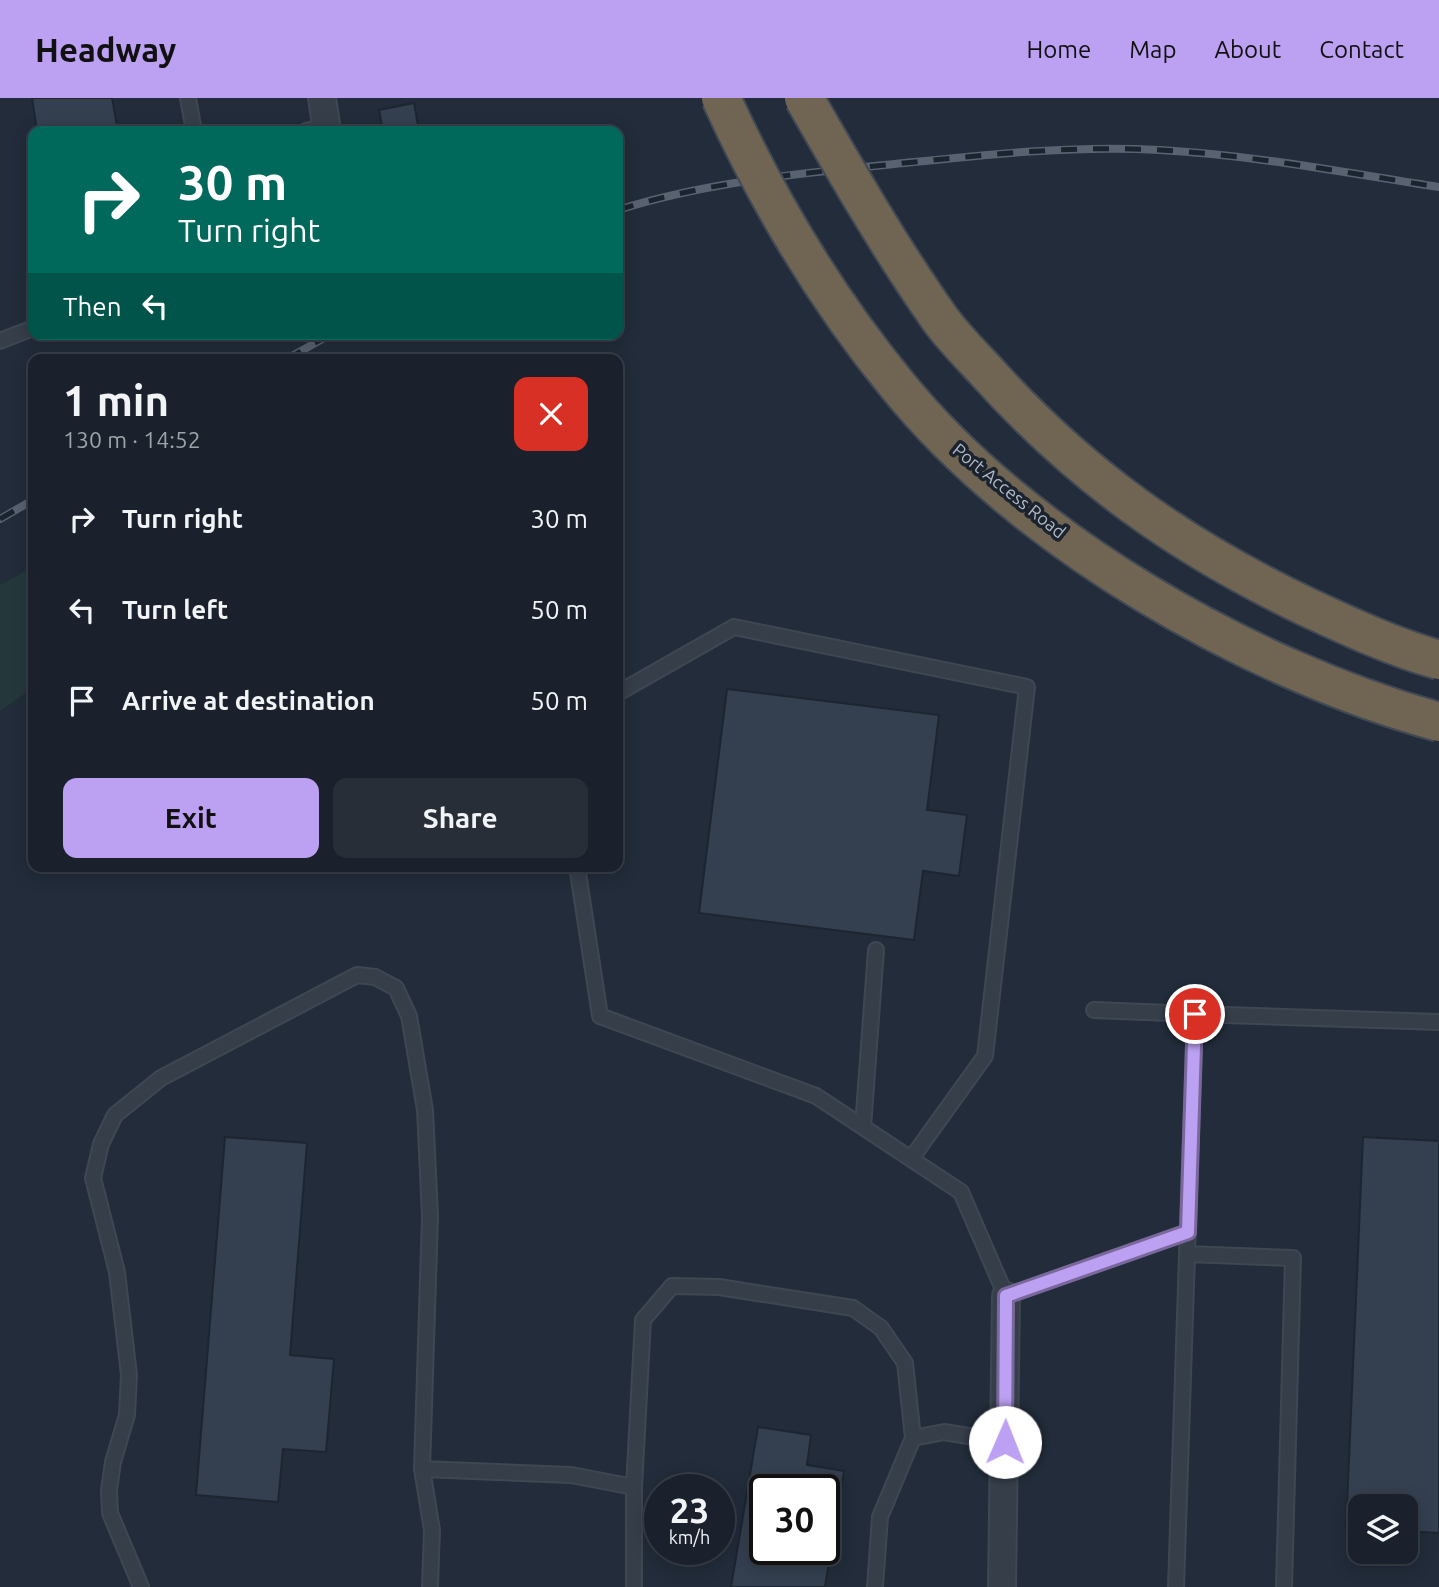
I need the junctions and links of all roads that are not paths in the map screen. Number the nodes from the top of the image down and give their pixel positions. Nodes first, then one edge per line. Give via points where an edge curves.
1 (188, 98) edge
2 (322, 98) edge
3 (721, 98) edge
4 (804, 98) edge
5 (193, 126) edge
6 (319, 126) edge
7 (28, 330) edge
8 (0, 341) edge
9 (1439, 660) edge
10 (623, 690) edge
11 (1439, 722) edge
12 (578, 872) edge
13 (876, 950) dead end
14 (1094, 1010) dead end
15 (1195, 1014) junction
16 (1439, 1022) edge
17 (863, 1127) junction
18 (911, 1158) junction
19 (1188, 1232) junction
20 (1187, 1254) junction
21 (1006, 1296) junction
22 (913, 1438) junction
23 (1005, 1442) junction
24 (422, 1469) junction
25 (634, 1487) junction
26 (141, 1587) edge
27 (430, 1587) edge
28 (634, 1587) edge
29 (875, 1587) edge
30 (1002, 1587) edge
31 (1176, 1587) edge
32 (1284, 1587) edge

1 - 5 lane
2 - 6 street
3 - 11 highway, Port Access Road, bridge via 749,160 848,321 898,387 958,451 1021,505 1108,568 1195,621 1325,685
4 - 9 highway, bridge via 873,218 941,321 1015,403 1081,464 1154,523 1239,575 1358,632
7 - 8 lane
10 - 18 lane via 734,627 1027,687 985,1056
12 - 17 lane via 600,1016 816,1096
13 - 17 lane
14 - 15 lane
15 - 16 lane
15 - 19 lane
17 - 18 lane
18 - 21 lane via 961,1192
19 - 20 lane
19 - 21 lane
20 - 31 lane
20 - 32 lane via 1293,1258
21 - 23 street
22 - 23 lane via 944,1432
22 - 25 lane via 905,1363 881,1328 853,1308 719,1287 672,1286 643,1320
22 - 29 lane via 880,1517
23 - 30 street
24 - 25 lane via 571,1475
24 - 26 lane via 430,1216 425,1110 409,1016 396,988 375,977 357,975 161,1078 115,1115 101,1144 93,1178 117,1272 129,1375 127,1415 111,1476 110,1513
24 - 27 lane via 432,1530
25 - 28 lane

